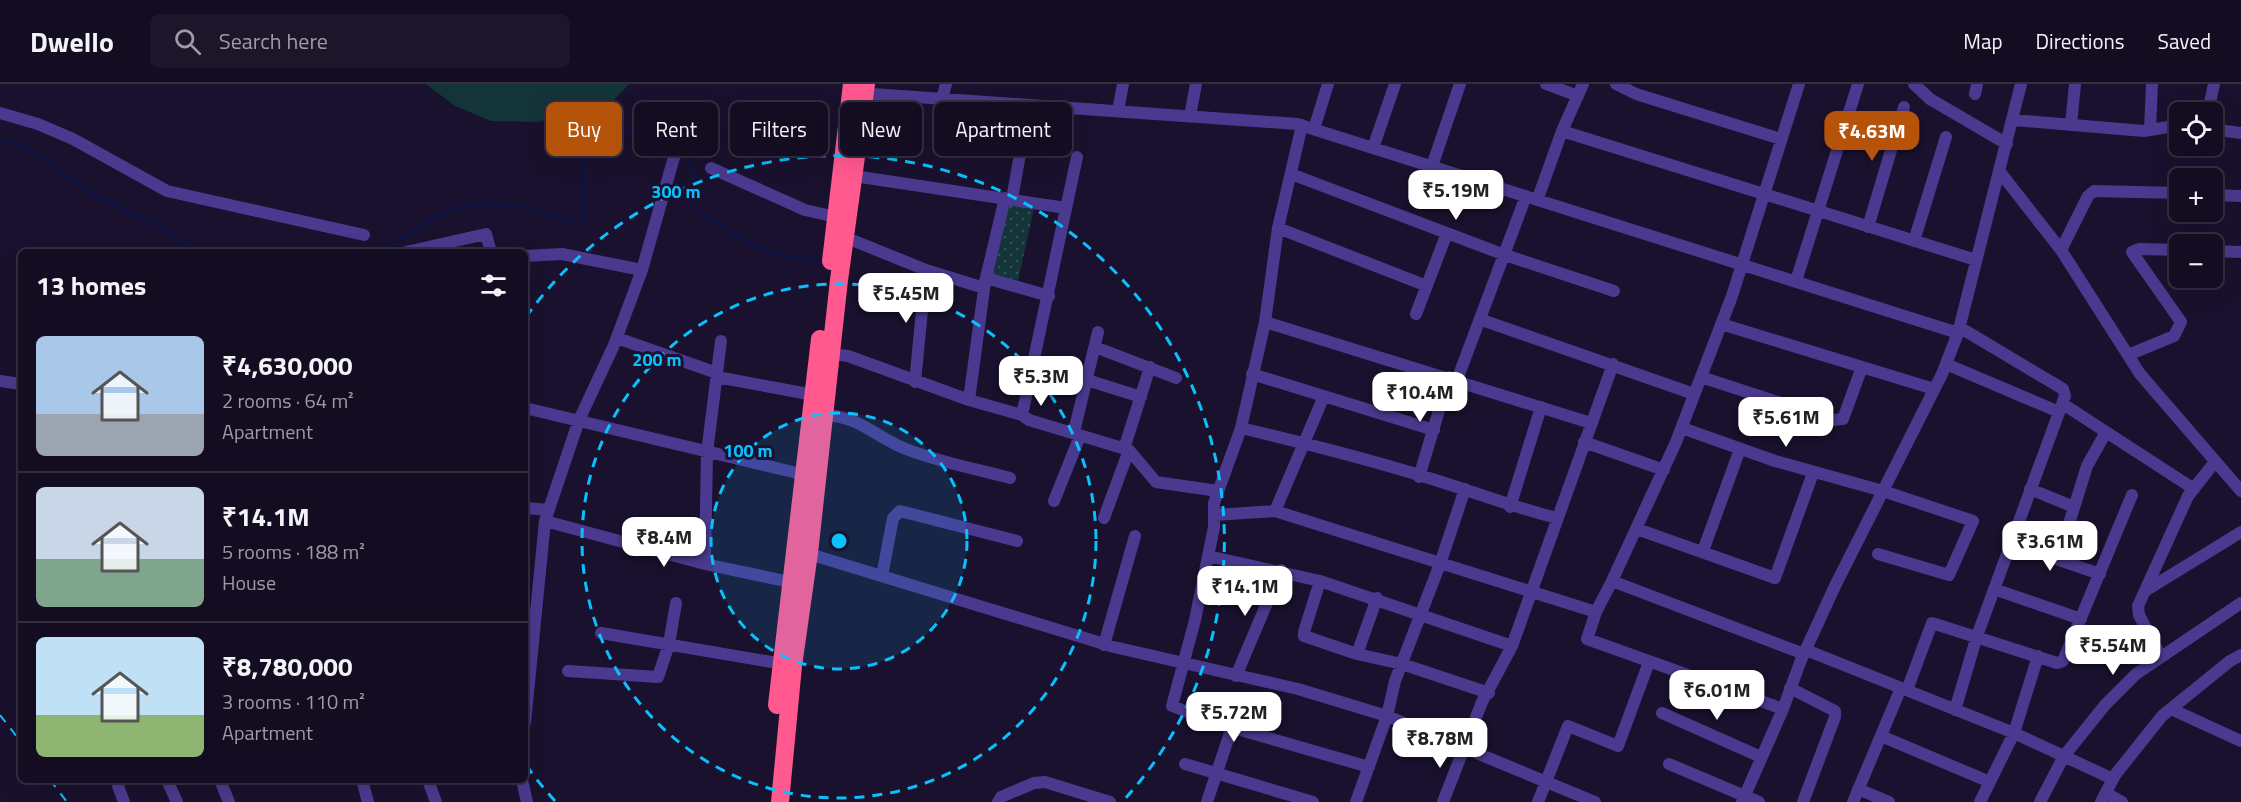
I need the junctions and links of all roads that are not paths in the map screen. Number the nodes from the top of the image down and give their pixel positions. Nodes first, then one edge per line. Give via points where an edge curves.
1 (946, 84) edge
2 (1123, 84) edge
3 (1196, 84) edge
4 (1328, 84) edge
5 (1395, 84) edge
6 (1460, 84) edge
7 (1546, 84) edge
8 (1583, 84) edge
9 (1616, 84) edge
10 (1799, 84) edge
11 (1858, 84) edge
12 (1914, 84) edge
13 (2021, 84) edge
14 (2075, 84) edge
15 (2152, 84) edge
16 (2214, 84) edge
17 (858, 89) edge
18 (1578, 96) junction
19 (942, 99) junction
20 (2210, 102) edge
21 (1904, 107) dead end
22 (1118, 111) junction
23 (0, 113) edge
24 (1190, 116) junction
25 (2013, 120) junction
26 (1302, 125) junction
27 (2071, 125) junction
28 (2169, 127) edge
29 (1314, 129) junction
30 (2150, 130) junction
31 (1562, 131) junction
32 (2223, 131) edge
33 (2241, 133) edge
34 (1946, 137) dead end
35 (1781, 139) junction
36 (2007, 144) junction
37 (1373, 148) junction
38 (674, 156) edge
39 (1020, 156) edge
40 (1077, 157) dead end
41 (1432, 166) junction
42 (711, 168) dead end
43 (2000, 172) junction
44 (1291, 174) junction
45 (854, 176) junction
46 (2169, 193) edge
47 (1765, 195) junction
48 (2223, 195) edge
49 (2241, 196) edge
50 (1532, 197) junction
51 (1008, 199) junction
52 (1066, 208) junction
53 (1817, 211) junction
54 (836, 217) junction
55 (1868, 227) junction
56 (1278, 228) junction
57 (1447, 233) junction
58 (364, 235) dead end
59 (1914, 241) junction
60 (841, 248) junction
61 (419, 249) edge
62 (491, 249) edge
63 (2061, 250) junction
64 (2169, 250) edge
65 (2223, 251) edge
66 (2241, 252) edge
67 (1505, 255) junction
68 (528, 256) edge
69 (1976, 260) junction
70 (1743, 265) junction
71 (642, 270) junction
72 (926, 270) junction
73 (1796, 281) junction
74 (985, 283) junction
75 (1427, 286) junction
76 (833, 287) junction
77 (1614, 291) dead end
78 (1049, 296) junction
79 (1416, 314) dead end
80 (1482, 320) junction
81 (1265, 322) junction
82 (1721, 324) junction
83 (1958, 330) junction
84 (1098, 332) dead end
85 (617, 338) junction
86 (721, 341) dead end
87 (1095, 347) junction
88 (838, 355) junction
89 (2128, 356) junction
90 (1613, 364) junction
91 (1946, 364) junction
92 (1150, 367) junction
93 (1862, 367) junction
94 (1252, 374) junction
95 (717, 375) junction
96 (1701, 376) junction
97 (1176, 378) dead end
98 (1453, 379) junction
99 (1086, 380) junction
100 (0, 381) edge
101 (915, 381) junction
102 (18, 384) edge
103 (1934, 389) junction
104 (1694, 394) junction
105 (1324, 396) junction
106 (1141, 397) junction
107 (969, 400) junction
108 (1542, 407) junction
109 (828, 408) junction
110 (2061, 408) junction
111 (528, 409) edge
112 (1022, 415) junction
113 (579, 420) junction
114 (1591, 423) junction
115 (1241, 428) junction
116 (1682, 428) junction
117 (1434, 430) junction
118 (2106, 432) junction
119 (1077, 434) junction
120 (1584, 442) junction
121 (1305, 443) junction
122 (1740, 449) junction
123 (1126, 450) junction
124 (707, 453) junction
125 (2214, 463) junction
126 (1664, 470) junction
127 (1813, 473) junction
128 (810, 476) junction
129 (1419, 477) junction
130 (1010, 478) dead end
131 (1465, 489) junction
132 (2030, 489) junction
133 (2194, 489) junction
134 (1218, 491) junction
135 (1883, 491) junction
136 (2241, 491) edge
137 (2132, 495) dead end
138 (1054, 501) dead end
139 (1509, 507) junction
140 (2074, 507) junction
141 (528, 509) edge
142 (1275, 511) junction
143 (547, 515) junction
144 (1214, 515) junction
145 (1104, 518) dead end
146 (1557, 518) junction
147 (1637, 529) junction
148 (2241, 532) edge
149 (1135, 536) dead end
150 (1017, 542) dead end
151 (2010, 543) junction
152 (1703, 551) junction
153 (802, 552) junction
154 (1878, 554) dead end
155 (1208, 556) junction
156 (2058, 559) junction
157 (705, 564) junction
158 (1440, 564) junction
159 (1281, 570) junction
160 (2100, 574) junction
161 (882, 576) junction
162 (1320, 581) junction
163 (1612, 581) junction
164 (790, 582) junction
165 (1994, 589) junction
166 (1533, 591) junction
167 (2145, 592) junction
168 (1377, 598) junction
169 (676, 603) dead end
170 (2241, 603) edge
171 (1596, 612) junction
172 (1420, 614) junction
173 (2081, 619) junction
174 (792, 625) junction
175 (601, 633) dead end
176 (1977, 636) junction
177 (669, 644) junction
178 (1104, 645) junction
179 (1512, 646) junction
180 (1805, 652) junction
181 (1357, 654) junction
182 (2160, 655) junction
183 (2241, 655) edge
184 (2038, 656) junction
185 (1649, 662) junction
186 (1182, 664) junction
187 (1402, 664) junction
188 (787, 665) junction
189 (568, 671) dead end
190 (1236, 676) junction
191 (1790, 688) junction
192 (1904, 689) junction
193 (1489, 693) junction
194 (528, 695) edge
195 (1783, 709) junction
196 (1955, 710) junction
197 (2171, 710) junction
198 (1662, 712) dead end
199 (1387, 716) junction
200 (1232, 727) junction
201 (2014, 733) junction
202 (1881, 736) junction
203 (2241, 741) edge
204 (1464, 747) junction
205 (2064, 756) junction
206 (1761, 757) junction
207 (1185, 764) dead end
208 (1669, 764) dead end
209 (1369, 767) junction
210 (1216, 775) junction
211 (2113, 779) junction
212 (1546, 782) junction
213 (1990, 782) junction
214 (119, 783) edge
215 (168, 783) edge
216 (221, 783) edge
217 (363, 783) edge
218 (430, 783) edge
219 (523, 783) edge
220 (1858, 789) junction
221 (2104, 798) edge
222 (1743, 799) edge
223 (1588, 801) edge
224 (124, 802) edge
225 (177, 802) edge
226 (229, 802) edge
227 (368, 802) edge
228 (436, 802) edge
229 (527, 802) edge
230 (770, 802) edge
231 (780, 802) edge
232 (998, 802) edge
233 (1106, 802) edge
234 (1207, 802) edge
235 (1313, 802) edge
236 (1356, 802) edge
237 (1443, 802) edge
238 (1538, 802) edge
239 (1759, 802) edge
240 (1803, 802) edge
241 (1853, 802) edge
242 (1888, 802) edge
243 (1980, 802) edge
244 (2040, 802) edge
245 (2122, 802) edge

1 - 19 street
2 - 22 street
3 - 24 street
4 - 29 street
5 - 37 street
6 - 41 street
7 - 18 street
8 - 18 street
9 - 35 street via 1636,94
10 - 35 street
11 - 53 street
12 - 36 street via 1930,99
13 - 25 street
14 - 27 street
15 - 30 street
16 - 20 street
17 - 19 street
17 - 45 highway
17 - 54 highway
18 - 31 street
19 - 22 street
21 - 55 street
22 - 24 street
23 - 58 street via 73,139 167,191
24 - 26 street
25 - 27 street
25 - 36 street
26 - 29 street
26 - 44 street
27 - 30 street
28 - 30 street
29 - 37 street
31 - 47 street
31 - 50 street
32 - 33 street
34 - 59 street
35 - 47 street
36 - 43 street
37 - 41 street
38 - 71 street
39 - 51 street
40 - 52 street
41 - 50 street
42 - 54 street via 805,210
43 - 63 street
43 - 69 street
44 - 56 street
44 - 57 street
45 - 51 street
45 - 60 highway
46 - 63 street via 2094,191
47 - 53 street
47 - 70 street
48 - 49 street
50 - 67 street
50 - 70 street
51 - 52 street
51 - 74 street
52 - 78 street
53 - 55 street
53 - 73 street
54 - 60 highway
55 - 59 street
56 - 75 street
56 - 81 street
57 - 67 street
57 - 75 street
59 - 69 street
60 - 72 street
60 - 76 highway
61 - 62 street via 486,234
63 - 89 street
64 - 89 street via 2132,252 2181,322 2174,336
65 - 66 street
67 - 77 street
67 - 80 street
68 - 71 street via 562,254
69 - 83 street
70 - 73 street
70 - 82 street
71 - 85 street
72 - 74 street
72 - 101 street
73 - 83 street
74 - 78 street
74 - 107 street
75 - 79 street
76 - 88 highway
76 - 109 highway
78 - 112 street
80 - 90 street
80 - 98 street
81 - 94 street
81 - 98 street
82 - 93 street
82 - 96 street
83 - 91 street
83 - 110 street via 2063,389
84 - 87 street
85 - 95 street
85 - 113 street
86 - 95 street
87 - 92 street
87 - 99 street
88 - 101 street
88 - 109 highway
89 - 125 street
90 - 104 street
90 - 114 street
91 - 103 street
91 - 110 street
92 - 97 street
92 - 106 street
93 - 96 street via 1843,419 1833,420
93 - 103 street
94 - 105 street
94 - 115 street
95 - 109 street
95 - 124 street
96 - 104 street
98 - 108 street
98 - 117 street
99 - 106 street
99 - 119 street
100 - 102 street
101 - 107 street
103 - 135 street
104 - 116 street
105 - 117 street
105 - 121 street
106 - 123 street
107 - 112 street
108 - 114 street
108 - 139 street
109 - 128 highway
109 - 130 street via 904,449
110 - 118 street
110 - 132 street
111 - 113 street
112 - 119 street
113 - 124 street
113 - 143 street
114 - 120 street
115 - 121 street
115 - 134 street
116 - 122 street
116 - 126 street
117 - 129 street
118 - 133 street
118 - 140 street via 2087,466
119 - 123 street
119 - 138 street
120 - 126 street
120 - 146 street
121 - 129 street
121 - 142 street
122 - 127 street
122 - 152 street
123 - 134 street via 1156,482
123 - 145 street
124 - 128 street
124 - 157 street
125 - 133 street
125 - 136 street
126 - 147 street
127 - 135 street
127 - 152 street via 1775,578
128 - 153 highway
129 - 131 street
131 - 139 street
131 - 158 street
132 - 140 street
132 - 151 street
133 - 167 street
134 - 144 street
135 - 154 street via 1971,519 1973,523 1949,575
135 - 180 street
137 - 160 street
139 - 146 street
140 - 156 street
141 - 143 street
142 - 144 street
142 - 158 street
143 - 157 street
143 - 194 street
144 - 155 street
146 - 166 street
147 - 152 street
147 - 163 street
148 - 167 street
149 - 178 street
150 - 161 street via 900,511 893,518
151 - 156 street
151 - 165 street
153 - 161 street
153 - 164 highway
153 - 174 highway
155 - 159 street
155 - 186 street
156 - 160 street
157 - 164 street
158 - 166 street
158 - 172 street
159 - 162 street
159 - 190 street
160 - 173 street
161 - 178 street
162 - 168 street
162 - 181 street via 1304,636
163 - 171 street
163 - 180 street
164 - 174 highway
165 - 173 street
165 - 176 street
166 - 171 street
166 - 179 street
167 - 182 street via 2138,612
168 - 172 street
168 - 181 street
169 - 177 street
170 - 182 street
171 - 185 street via 1587,639
172 - 179 street
172 - 187 street
173 - 184 street via 2063,661 2057,663
174 - 188 highway
175 - 177 street
176 - 184 street
176 - 192 street via 1932,622
176 - 196 street
177 - 188 street
177 - 189 street via 658,677
178 - 186 street
179 - 193 street
180 - 191 street
180 - 192 street
181 - 187 street
182 - 205 street via 2105,705
183 - 197 street
184 - 201 street
185 - 195 street
185 - 212 street via 1618,746 1569,726
186 - 190 street
186 - 200 street via 1172,706
187 - 193 street
187 - 199 street
188 - 230 highway
188 - 231 highway
190 - 199 street via 1298,689
191 - 195 street
191 - 240 street via 1833,708 1836,714
192 - 196 street
192 - 202 street
193 - 204 street
195 - 206 street
196 - 201 street
197 - 203 street
197 - 211 street via 2162,716
198 - 206 street
199 - 204 street
199 - 209 street
200 - 209 street
200 - 210 street
201 - 205 street
201 - 213 street
202 - 213 street
202 - 220 street
204 - 212 street
204 - 237 street
205 - 211 street
205 - 244 street
206 - 222 street
207 - 210 street
208 - 222 street
209 - 236 street
210 - 234 street
210 - 235 street
211 - 221 street
212 - 223 street
212 - 238 street
213 - 243 street
214 - 224 street
215 - 225 street
216 - 226 street
217 - 227 street
218 - 228 street
219 - 229 street
220 - 241 street
220 - 242 street
221 - 245 street
222 - 239 street
232 - 233 street via 1001,797 1039,782

